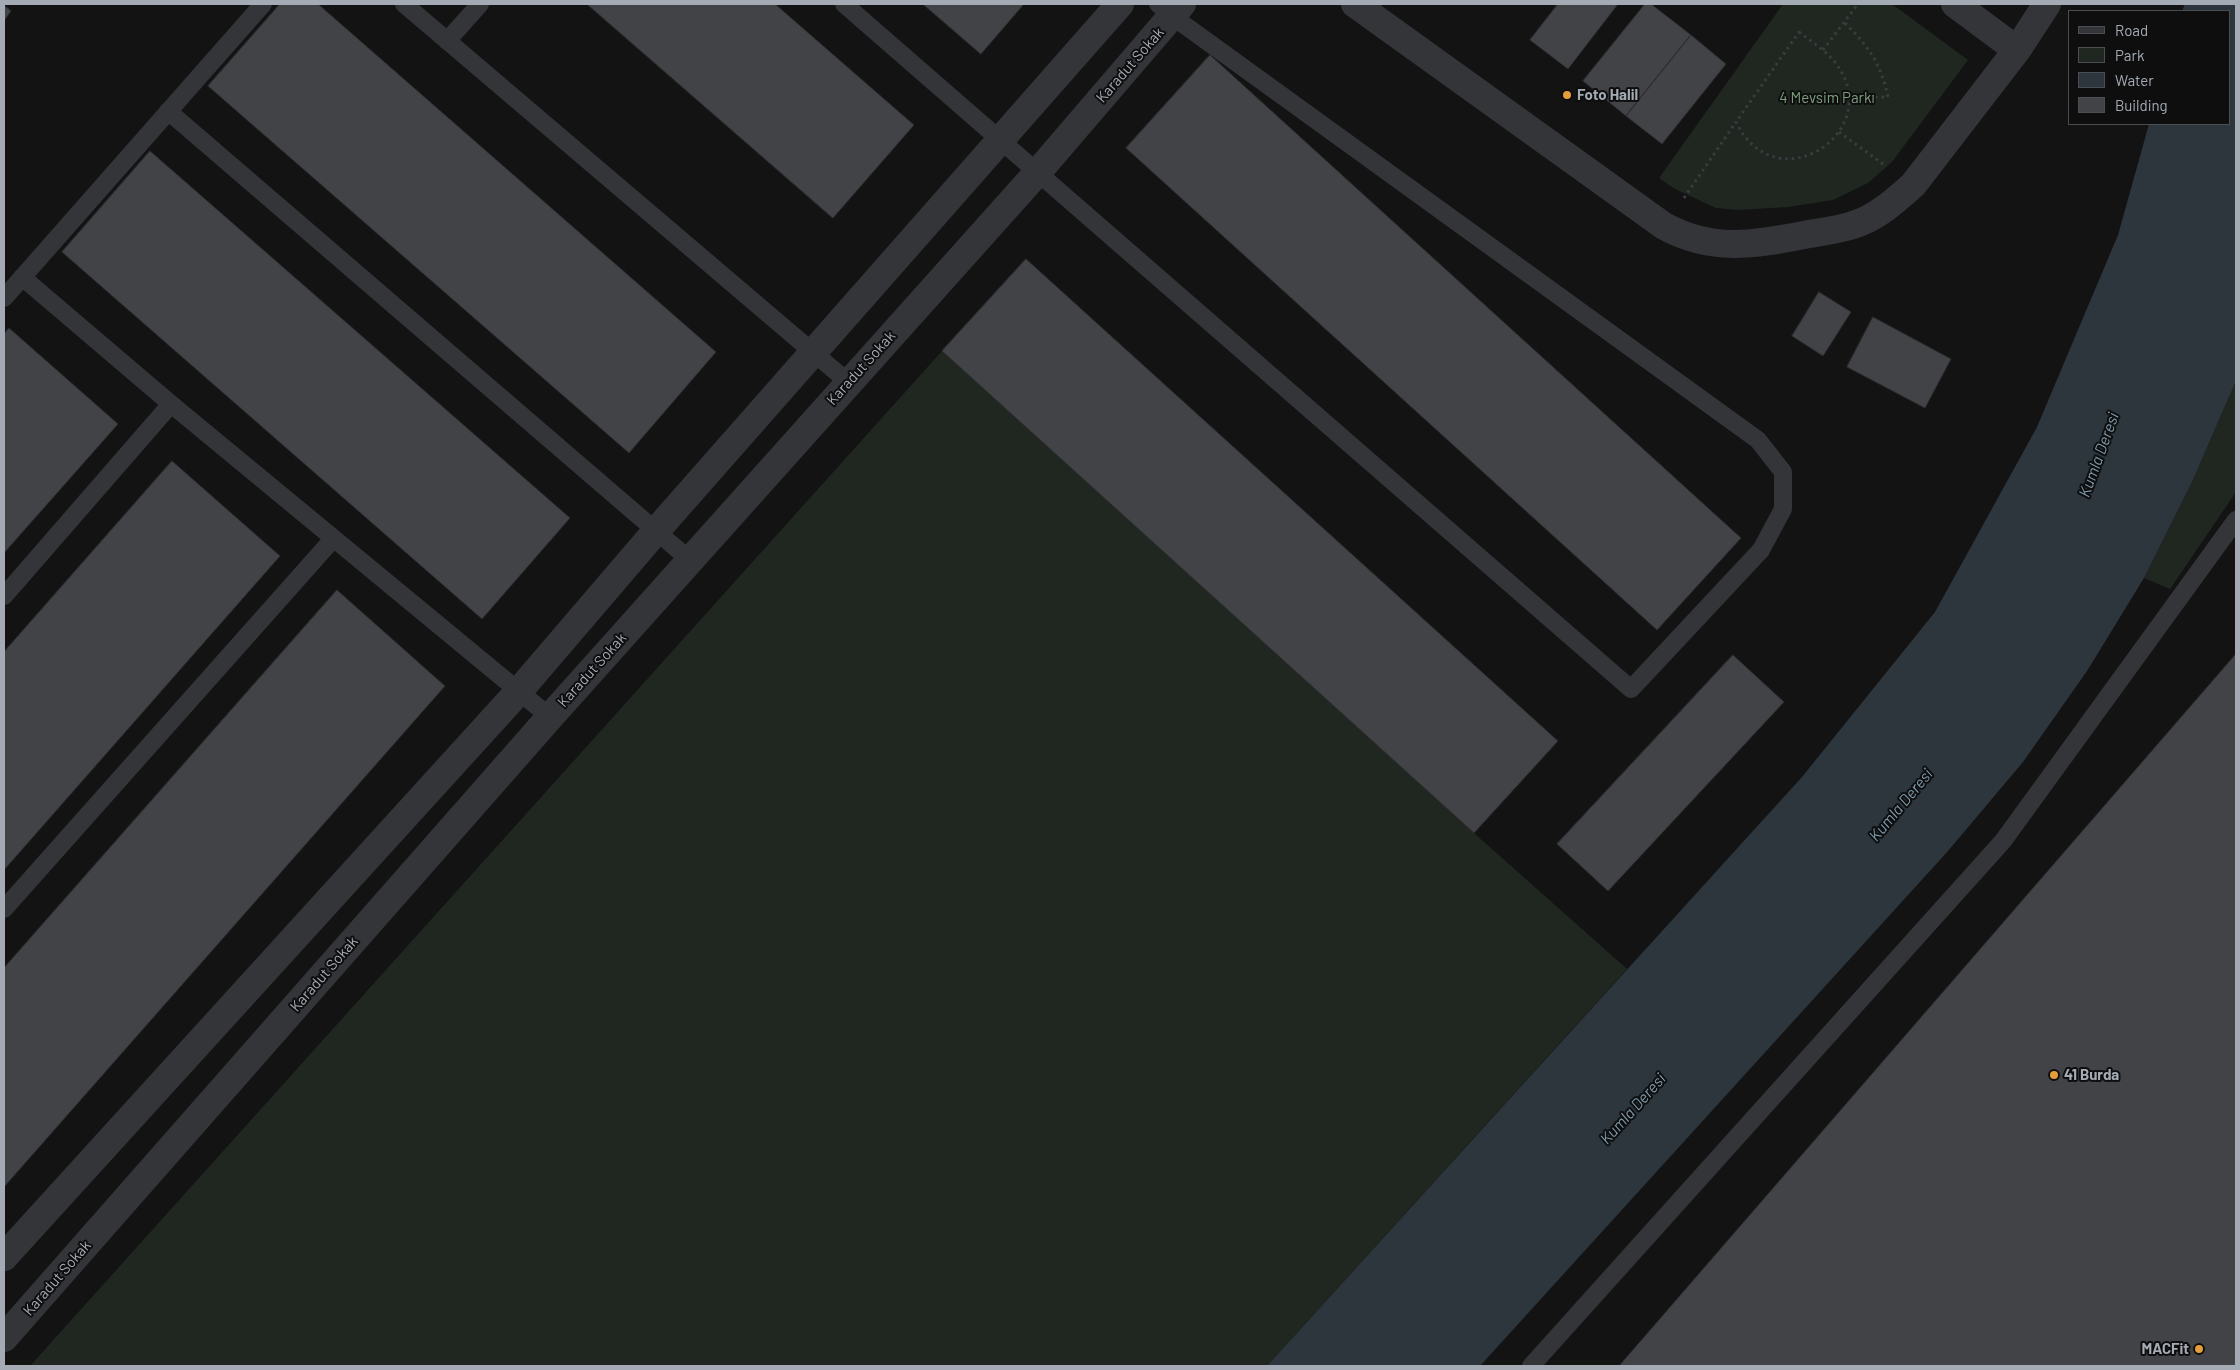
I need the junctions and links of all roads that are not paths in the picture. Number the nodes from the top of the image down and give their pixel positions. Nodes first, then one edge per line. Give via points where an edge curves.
1 (263, 4) edge
2 (404, 4) edge
3 (480, 4) edge
4 (844, 4) edge
5 (1120, 4) edge
6 (1355, 4) edge
7 (1955, 4) edge
8 (2047, 4) edge
9 (1171, 8) edge
10 (448, 41) junction
11 (2017, 50) junction
12 (168, 111) junction
13 (1000, 141) junction
14 (1037, 173) junction
15 (22, 277) junction
16 (4, 298) edge
17 (814, 353) junction
18 (848, 382) junction
19 (171, 404) junction
20 (2236, 520) edge
21 (656, 531) junction
22 (333, 538) junction
23 (691, 561) junction
24 (4, 596) edge
25 (519, 691) junction
26 (550, 717) junction
27 (4, 909) edge
28 (4, 1257) edge
29 (4, 1338) edge
30 (1531, 1366) edge

1 - 12 lane
2 - 10 lane
3 - 10 lane
4 - 13 lane
5 - 13 street
6 - 11 street via 1664,226 1681,236 1735,246 1854,225 1893,203 1912,185
7 - 11 street
8 - 11 street
9 - 14 street, Karadut Sokak
9 - 14 lane via 1758,440 1783,472 1783,509 1761,550 1631,689
10 - 17 lane
12 - 15 lane
12 - 21 lane
13 - 14 lane
13 - 17 street
14 - 18 street, Karadut Sokak
15 - 16 lane
15 - 19 lane
17 - 18 lane
17 - 21 street
18 - 23 street, Karadut Sokak
19 - 22 lane
19 - 24 lane
20 - 30 lane via 2003,841
21 - 23 lane
21 - 25 street
22 - 25 lane
22 - 27 lane
23 - 26 street, Karadut Sokak
25 - 26 lane
25 - 28 street
26 - 29 street, Karadut Sokak

